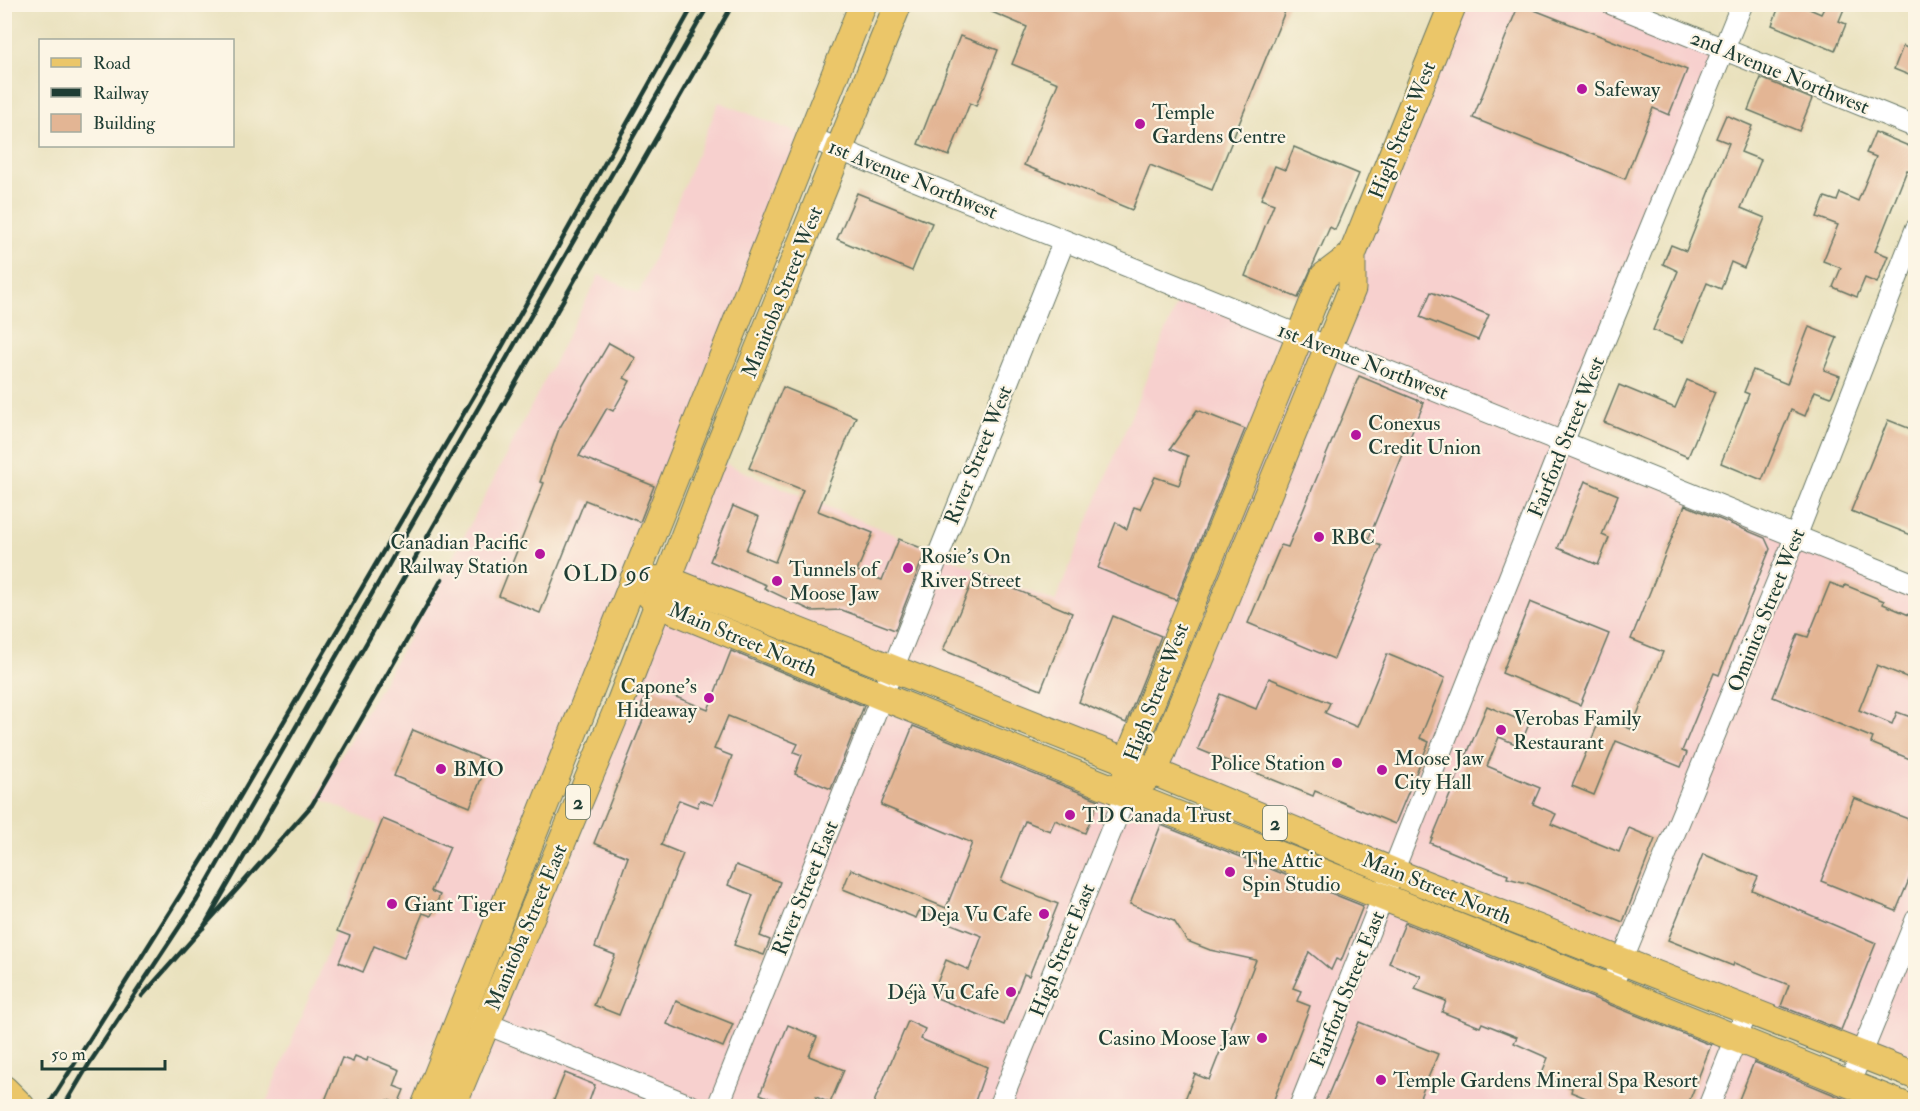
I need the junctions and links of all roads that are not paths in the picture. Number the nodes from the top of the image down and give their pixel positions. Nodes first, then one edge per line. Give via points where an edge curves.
1 (863, 4) edge
2 (898, 4) edge
3 (1453, 4) edge
4 (1612, 4) edge
5 (1742, 4) edge
6 (1724, 50) junction
7 (1916, 127) edge
8 (811, 138) junction
9 (840, 150) junction
10 (1916, 229) edge
11 (1064, 241) junction
12 (1352, 255) junction
13 (1300, 336) junction
14 (1328, 347) junction
15 (1563, 442) junction
16 (1796, 536) junction
17 (634, 579) junction
18 (1916, 585) edge
19 (663, 592) junction
20 (892, 670) junction
21 (881, 696) junction
22 (1127, 762) junction
23 (1154, 772) junction
24 (1126, 794) junction
25 (1395, 872) junction
26 (1384, 898) junction
27 (1916, 920) edge
28 (1622, 961) junction
29 (1611, 988) junction
30 (1748, 1009) junction
31 (474, 1019) junction
32 (1737, 1039) junction
33 (1861, 1053) junction
34 (1916, 1076) edge
35 (1849, 1084) junction
36 (4, 1089) edge
37 (21, 1107) edge
38 (425, 1107) edge
39 (452, 1107) edge
40 (691, 1107) edge
41 (718, 1107) edge
42 (999, 1107) edge
43 (1300, 1107) edge
44 (1709, 1107) edge
45 (1905, 1107) edge

1 - 8 main road, Manitoba Street West
2 - 9 main road, Manitoba Street West
3 - 12 main road, High Street West
4 - 6 street, 2nd Avenue Northwest
5 - 6 street, Fairford Street West
6 - 7 street, 2nd Avenue Northwest
6 - 15 street, Fairford Street West
8 - 9 street, 1st Avenue Northwest
8 - 17 main road, Manitoba Street West
9 - 11 street, 1st Avenue Northwest
9 - 19 main road, Manitoba Street West
10 - 16 street, Ominica Street West
11 - 13 street, 1st Avenue Northwest
11 - 20 street, River Street West
12 - 13 main road, High Street West via 1324,276
12 - 14 main road, High Street West via 1352,289
13 - 14 street, 1st Avenue Northwest
13 - 22 main road, High Street West
14 - 15 street, 1st Avenue Northwest
14 - 23 main road, High Street West
15 - 16 street, 1st Avenue Northwest
15 - 25 street, Fairford Street West
16 - 18 street, 1st Avenue Northwest
16 - 28 street, Ominica Street West
17 - 19 main road, Main Street North / 2
17 - 31 main road, Manitoba Street East
19 - 20 main road, Main Street North / 2
19 - 21 main road, Main Street North / 2
19 - 31 main road, Manitoba Street East / 2
20 - 21 street, River Street East
20 - 22 main road, Main Street North / 2
21 - 24 main road, Main Street North / 2
21 - 41 street, River Street East
22 - 23 main road, Main Street North / 2
22 - 24 main road, High Street West
23 - 24 main road, High Street West
23 - 25 main road, Main Street North / 2
24 - 26 main road, Main Street North / 2
24 - 42 street, High Street East
25 - 26 street, Fairford Street East
25 - 28 main road, Main Street North / 2
26 - 29 main road, Main Street North / 2
26 - 43 street, Fairford Street East
27 - 33 street
28 - 29 street, Ominica Street West
28 - 30 main road, Main Street North / 2
29 - 32 main road, Main Street North / 2
30 - 32 street
30 - 33 main road, Main Street North / 2
31 - 38 main road, Manitoba Street East / 2
31 - 39 main road, Manitoba Street East / 2
31 - 40 street
32 - 35 main road, Main Street North / 2
32 - 44 street
33 - 34 main road, Main Street North / 2
33 - 35 street
35 - 45 main road, Main Street North / 2
36 - 37 main road

